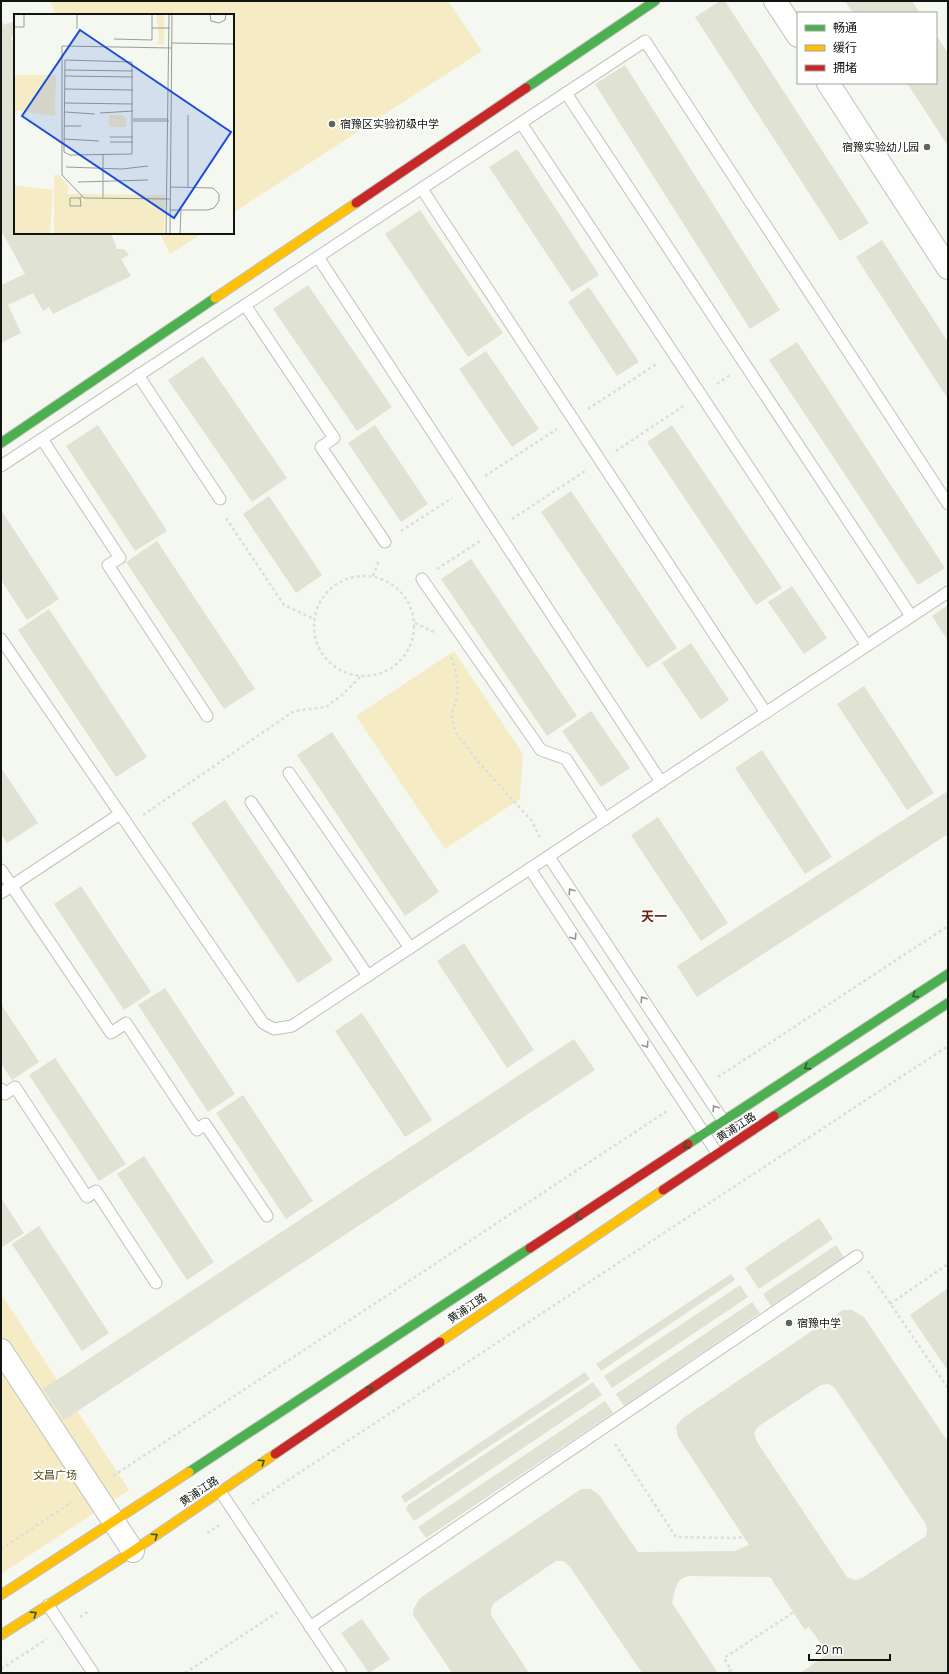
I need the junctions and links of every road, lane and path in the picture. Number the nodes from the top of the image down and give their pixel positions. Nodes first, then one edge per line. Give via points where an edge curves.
1 (655, 1) edge
2 (775, 1) edge
3 (797, 34) edge
4 (829, 84) edge
5 (566, 93) junction
6 (521, 123) junction
7 (422, 188) junction
8 (318, 257) junction
9 (948, 268) edge
10 (245, 305) junction
11 (673, 353) junction
12 (746, 365) junction
13 (138, 376) junction
14 (701, 394) junction
15 (573, 419) junction
16 (42, 439) junction
17 (1, 444) edge
18 (601, 461) junction
19 (1, 466) edge
20 (468, 487) junction
21 (220, 499) dead end
22 (948, 504) edge
23 (223, 512) dead end
24 (496, 530) junction
25 (384, 542) joint
26 (422, 579) junction
27 (402, 592) junction
28 (948, 592) edge
29 (911, 616) junction
30 (314, 619) junction
31 (415, 623) junction
32 (439, 637) dead end
33 (1, 639) edge
34 (867, 646) junction
35 (449, 654) dead end
36 (361, 677) junction
37 (766, 713) junction
38 (207, 716) dead end
39 (289, 773) dead end
40 (661, 782) junction
41 (251, 802) dead end
42 (120, 814) junction
43 (605, 819) junction
44 (128, 825) junction
45 (549, 857) junction
46 (530, 869) junction
47 (1, 870) edge
48 (12, 886) junction
49 (1, 893) edge
50 (948, 926) edge
51 (410, 948) junction
52 (948, 974) edge
53 (368, 976) junction
54 (948, 1004) edge
55 (948, 1046) edge
56 (702, 1088) junction
57 (1, 1089) edge
58 (683, 1101) junction
59 (724, 1121) junction
60 (704, 1134) junction
61 (736, 1140) junction
62 (717, 1153) junction
63 (267, 1216) dead end
64 (857, 1256) dead end
65 (948, 1264) edge
66 (864, 1266) dead end
67 (156, 1283) dead end
68 (890, 1304) junction
69 (1, 1350) edge
70 (948, 1388) edge
71 (611, 1438) dead end
72 (93, 1489) junction
73 (220, 1491) junction
74 (235, 1515) junction
75 (114, 1521) junction
76 (202, 1536) dead end
77 (1, 1550) edge
78 (133, 1550) junction
79 (1, 1595) edge
80 (293, 1602) junction
81 (48, 1605) junction
82 (90, 1611) dead end
83 (310, 1627) junction
84 (63, 1628) junction
85 (1, 1635) edge
86 (1, 1669) edge
87 (93, 1673) edge
88 (185, 1673) edge
89 (341, 1673) edge
90 (726, 1673) edge

1 - 17 street
2 - 3 street
4 - 9 street
5 - 6 lane
5 - 12 lane
5 - 22 lane via 645,41
6 - 7 lane
6 - 11 lane
7 - 8 lane
7 - 15 lane
8 - 10 lane
8 - 20 lane
10 - 13 lane
10 - 25 lane via 334,438 321,447
11 - 14 lane
11 - 15 path
12 - 14 path
12 - 29 lane
13 - 16 lane
13 - 21 lane
14 - 18 path
14 - 34 lane
15 - 18 lane
15 - 20 path
16 - 19 lane
16 - 38 lane via 120,558 108,566
18 - 24 path
18 - 37 lane
20 - 24 lane
20 - 25 path
23 - 30 path via 284,605
24 - 26 path
24 - 40 lane
26 - 27 path
26 - 43 lane via 541,750 566,759
27 - 30 path via 389,582 374,576 352,577 328,590 318,603
27 - 31 path via 411,606
28 - 29 lane
29 - 34 lane
30 - 36 path via 314,635 320,651 330,664 344,673
31 - 32 path via 430,629
31 - 36 path via 413,640 406,656 393,668 378,675
33 - 42 lane
34 - 37 lane
35 - 45 path via 457,673 456,702 451,715 456,734 532,821
36 - 44 path via 326,707 294,711
37 - 40 lane
39 - 51 lane
40 - 43 lane
41 - 53 lane
42 - 44 lane
42 - 48 lane
43 - 45 lane
44 - 53 lane via 263,1023 274,1029 292,1026
45 - 46 lane
56 -> 45 lane
46 - 51 lane
46 -> 58 lane
47 - 48 lane
48 - 49 lane
48 - 63 lane via 111,1033 126,1023 197,1130 205,1124
50 - 56 path
51 - 53 lane
52 -> 59 street, 黄浦江路
54 - 61 street, 黄浦江路
55 - 74 path
59 -> 56 lane
57 - 67 lane via 5,1094 15,1087 87,1197 96,1191
58 - 60 lane
58 - 72 path
59 - 60 street, 黄浦江路
59 - 61 lane
60 - 62 lane
60 -> 75 street, 黄浦江路
61 - 62 street, 黄浦江路
73 -> 62 street, 黄浦江路
64 - 83 lane
65 - 68 path
66 - 68 path
68 - 70 path
69 - 72 street
71 - 90 path via 676,1537 751,1536 800,1608 724,1658 731,1670
72 - 75 street
72 - 77 path
73 - 74 lane
78 -> 73 street, 黄浦江路
74 - 76 path
74 - 80 lane
75 - 78 street
75 - 79 street, 黄浦江路
78 - 81 street, 黄浦江路
80 - 83 lane
80 - 88 path
81 - 84 lane
85 -> 81 street, 黄浦江路
82 - 84 path
83 - 89 lane
84 - 86 path
84 - 87 lane

